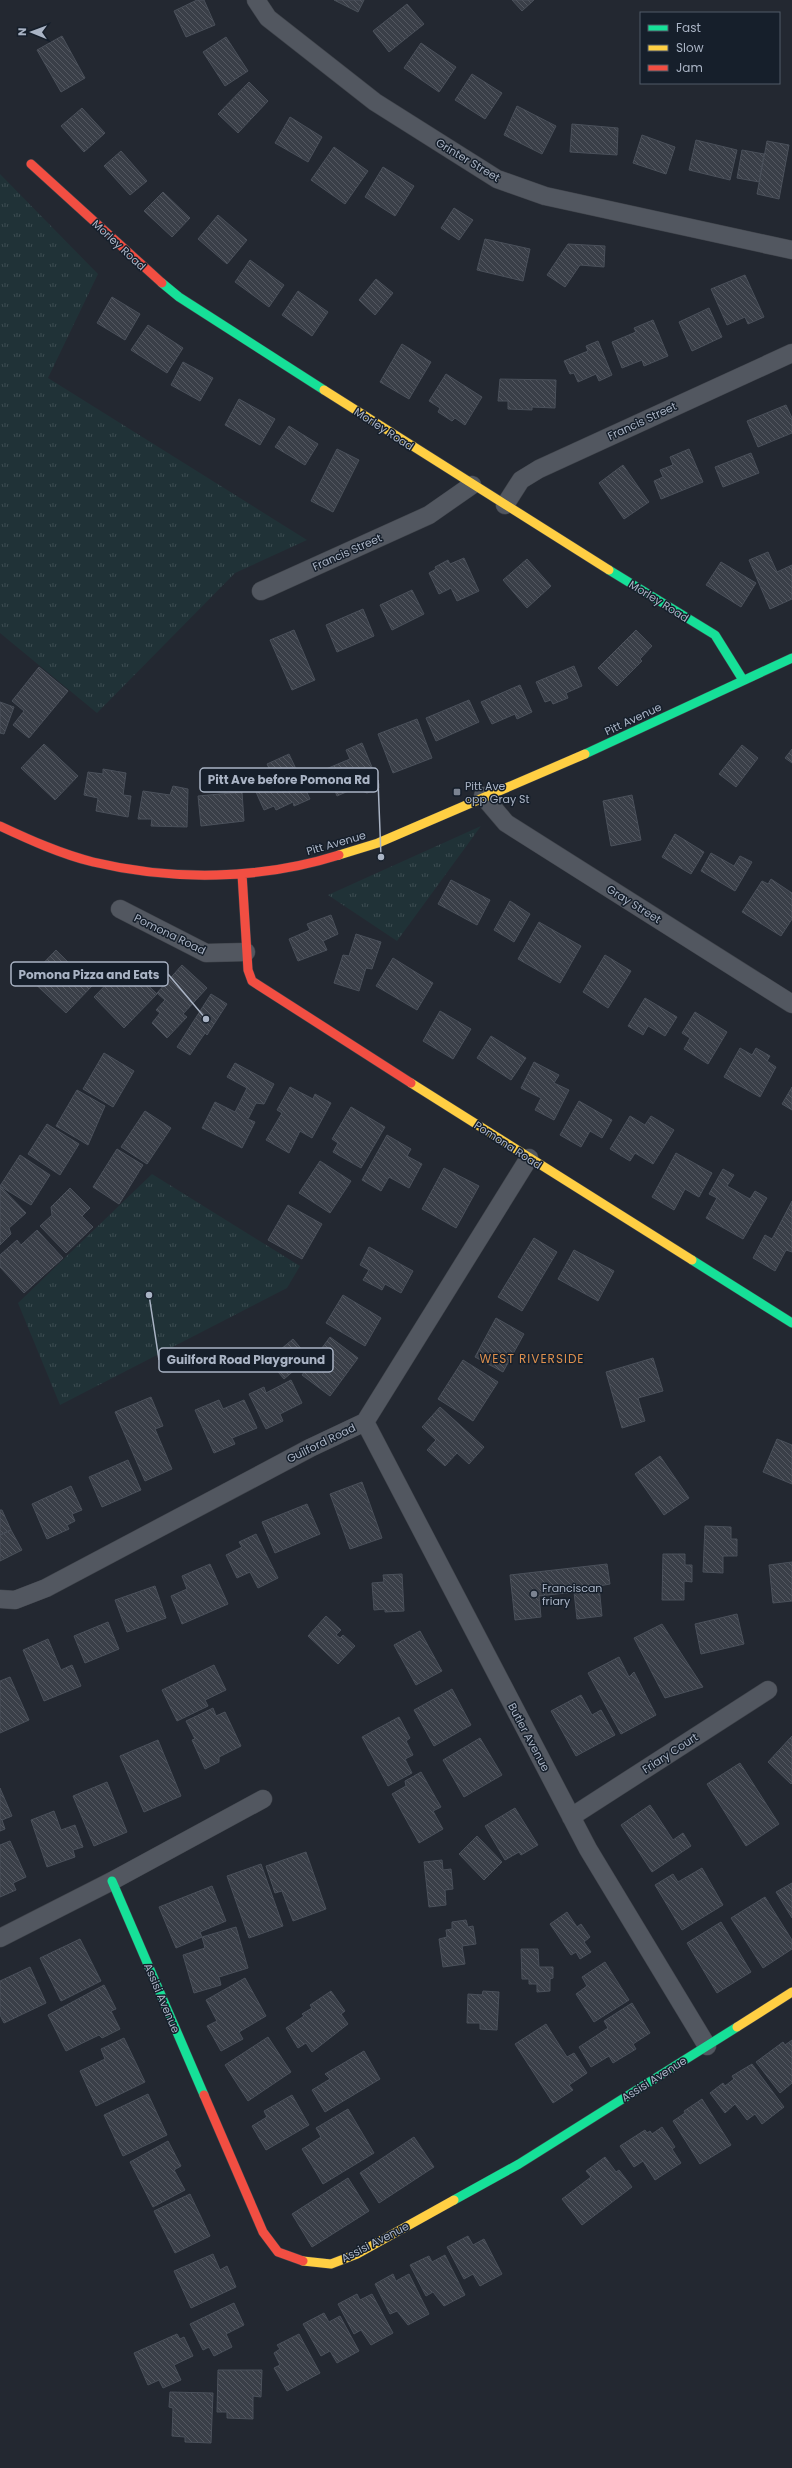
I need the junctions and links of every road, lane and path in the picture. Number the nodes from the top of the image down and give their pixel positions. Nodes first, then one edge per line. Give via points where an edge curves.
1 (256, 0) edge
2 (31, 164) dead end
3 (792, 250) edge
4 (792, 353) edge
5 (472, 485) junction
6 (505, 505) junction
7 (261, 591) dead end
8 (791, 660) edge
9 (743, 680) junction
10 (484, 796) junction
11 (0, 826) edge
12 (242, 874) junction
13 (120, 909) dead end
14 (246, 952) junction
15 (792, 1004) edge
16 (529, 1158) junction
17 (791, 1319) edge
18 (365, 1422) junction
19 (0, 1599) edge
20 (768, 1690) dead end
21 (263, 1799) dead end
22 (571, 1817) junction
23 (112, 1881) junction
24 (0, 1938) edge
25 (792, 1992) edge
26 (707, 2046) junction

1 - 3 street, Grinter Street via 268,18 375,102 497,179 545,196
2 - 5 street, Morley Road via 146,270 179,296
4 - 6 street, Francis Street via 539,469 522,480
5 - 6 street, Morley Road
5 - 7 street, Francis Street via 429,515
6 - 9 street, Morley Road via 715,635
8 - 9 street, Pitt Avenue
9 - 10 street, Pitt Avenue via 631,734
10 - 12 street, Pitt Avenue via 355,851 283,870
10 - 15 street, Gray Street via 506,823
11 - 12 street, Pitt Avenue via 45,846 111,867 147,874 212,877
12 - 14 street, Pomona Road
13 - 14 street, Pomona Road via 206,953
14 - 16 street, Pomona Road via 252,981 259,987
16 - 17 street, Pomona Road
16 - 18 street, Guilford Road
18 - 19 street, Guilford Road via 310,1448 46,1588 15,1600
18 - 22 street, Butler Avenue
20 - 22 street, Friary Court
21 - 23 street
22 - 26 street, Butler Avenue
23 - 24 street
23 - 26 street, Assisi Avenue via 263,2232 278,2252 306,2262 332,2264 357,2254 519,2164
25 - 26 street, Assisi Avenue

